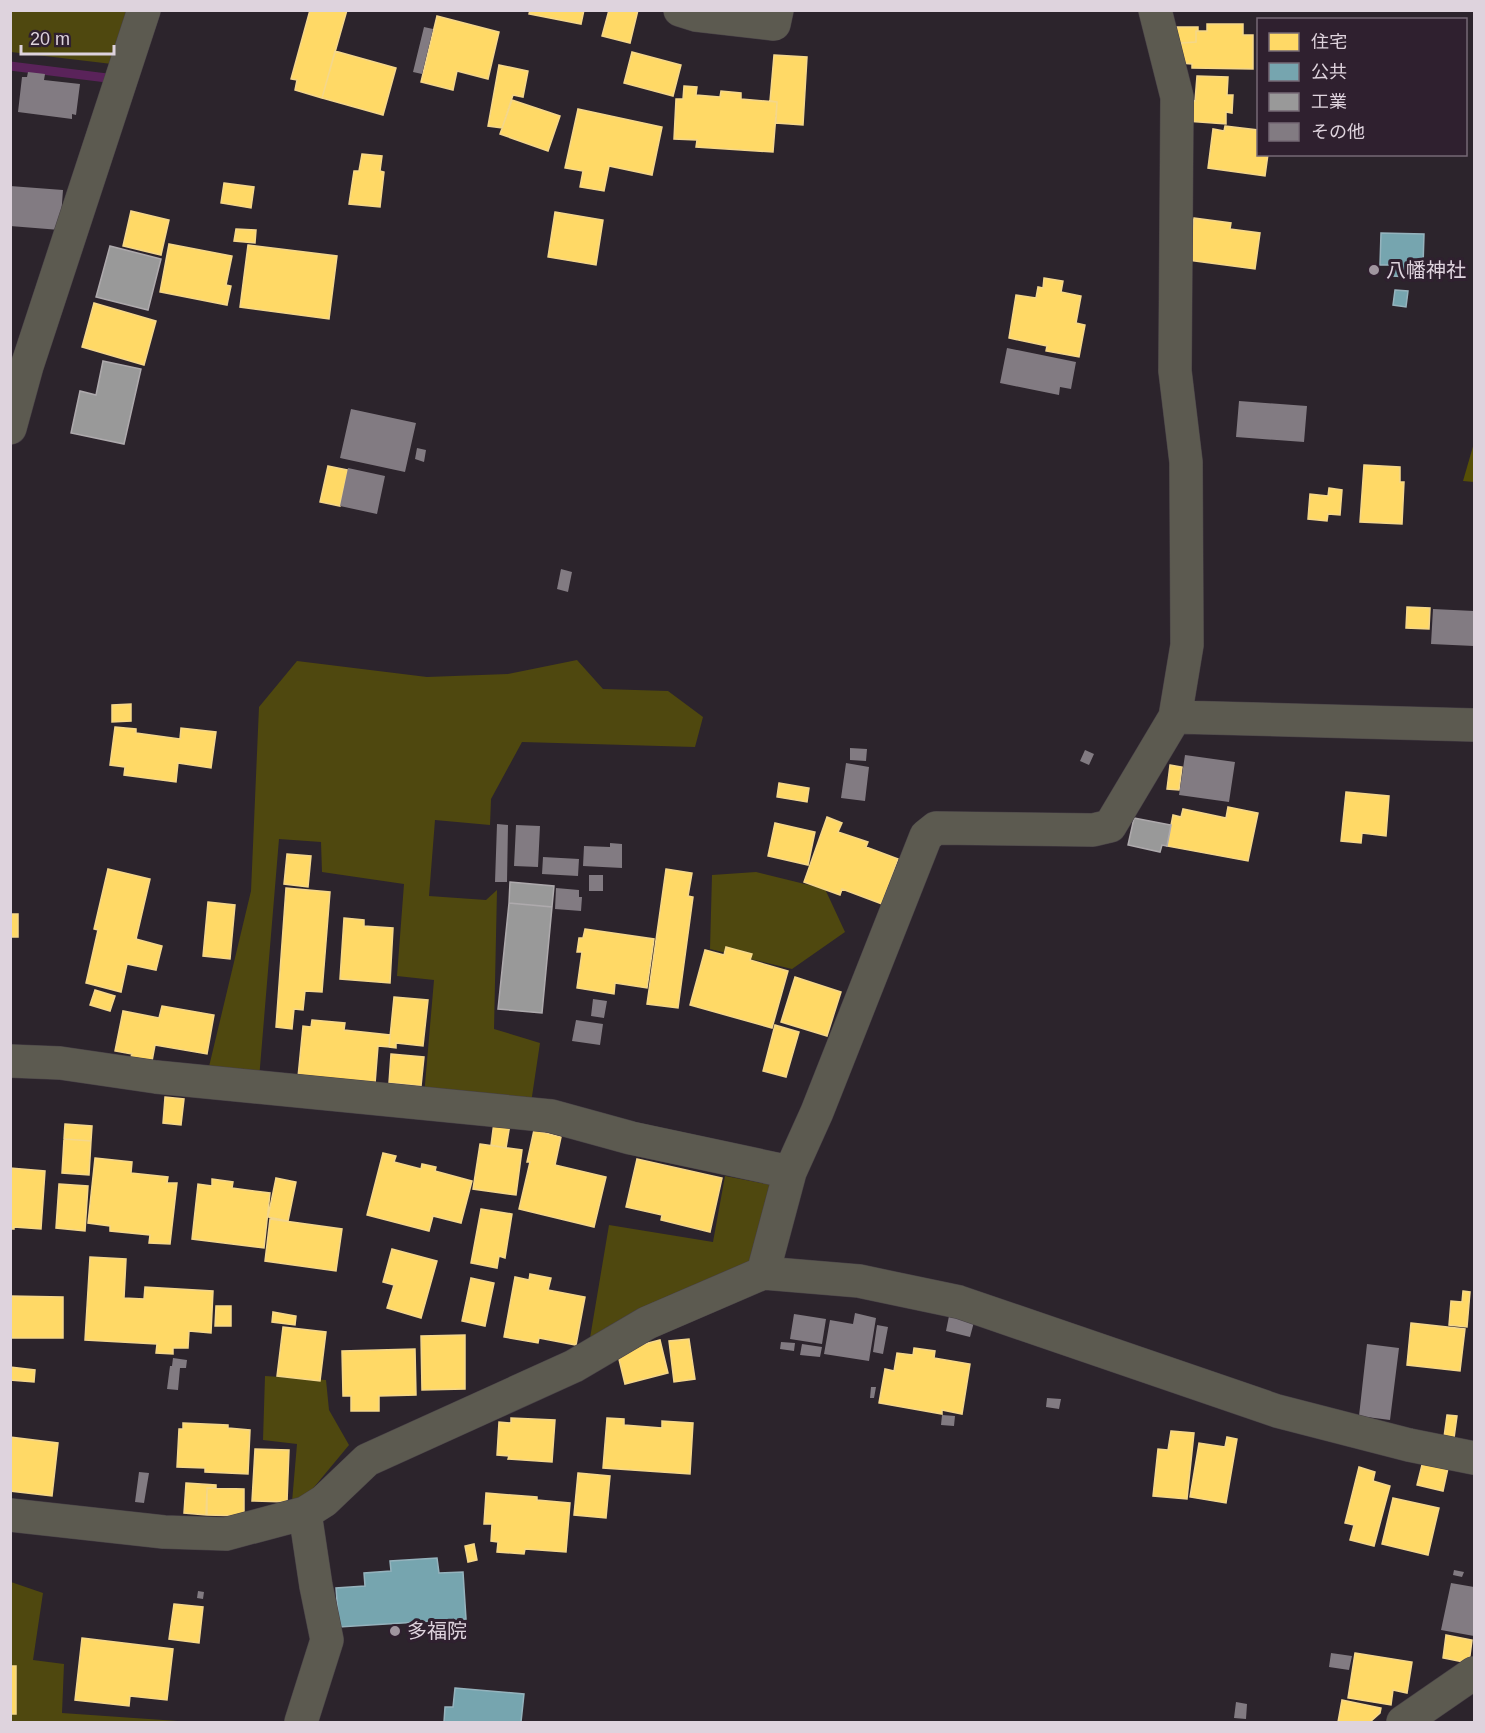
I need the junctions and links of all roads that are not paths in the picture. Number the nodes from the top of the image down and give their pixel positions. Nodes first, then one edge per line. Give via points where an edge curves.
1 (144, 10) edge
2 (680, 10) edge
3 (777, 10) edge
4 (1155, 10) edge
5 (19, 365) edge
6 (10, 428) edge
7 (1175, 717) junction
8 (1474, 725) edge
9 (10, 1061) edge
10 (790, 1172) junction
11 (764, 1273) junction
12 (1474, 1458) edge
13 (305, 1513) junction
14 (10, 1515) edge
15 (1474, 1673) edge
16 (301, 1722) edge
17 (1402, 1722) edge

1 - 5 street
2 - 3 street via 774,24
4 - 7 street via 1177,98 1175,371 1186,462 1187,645
5 - 6 street
7 - 8 street
7 - 10 street via 1110,826 1092,830 936,828 926,836
9 - 10 street via 60,1063 156,1077 551,1116 631,1138
10 - 11 street
11 - 12 street via 859,1281 959,1302 1277,1411
11 - 13 street via 647,1323 574,1366 366,1460 324,1501
13 - 14 street via 226,1534 164,1532
13 - 16 street via 327,1640
15 - 17 street

